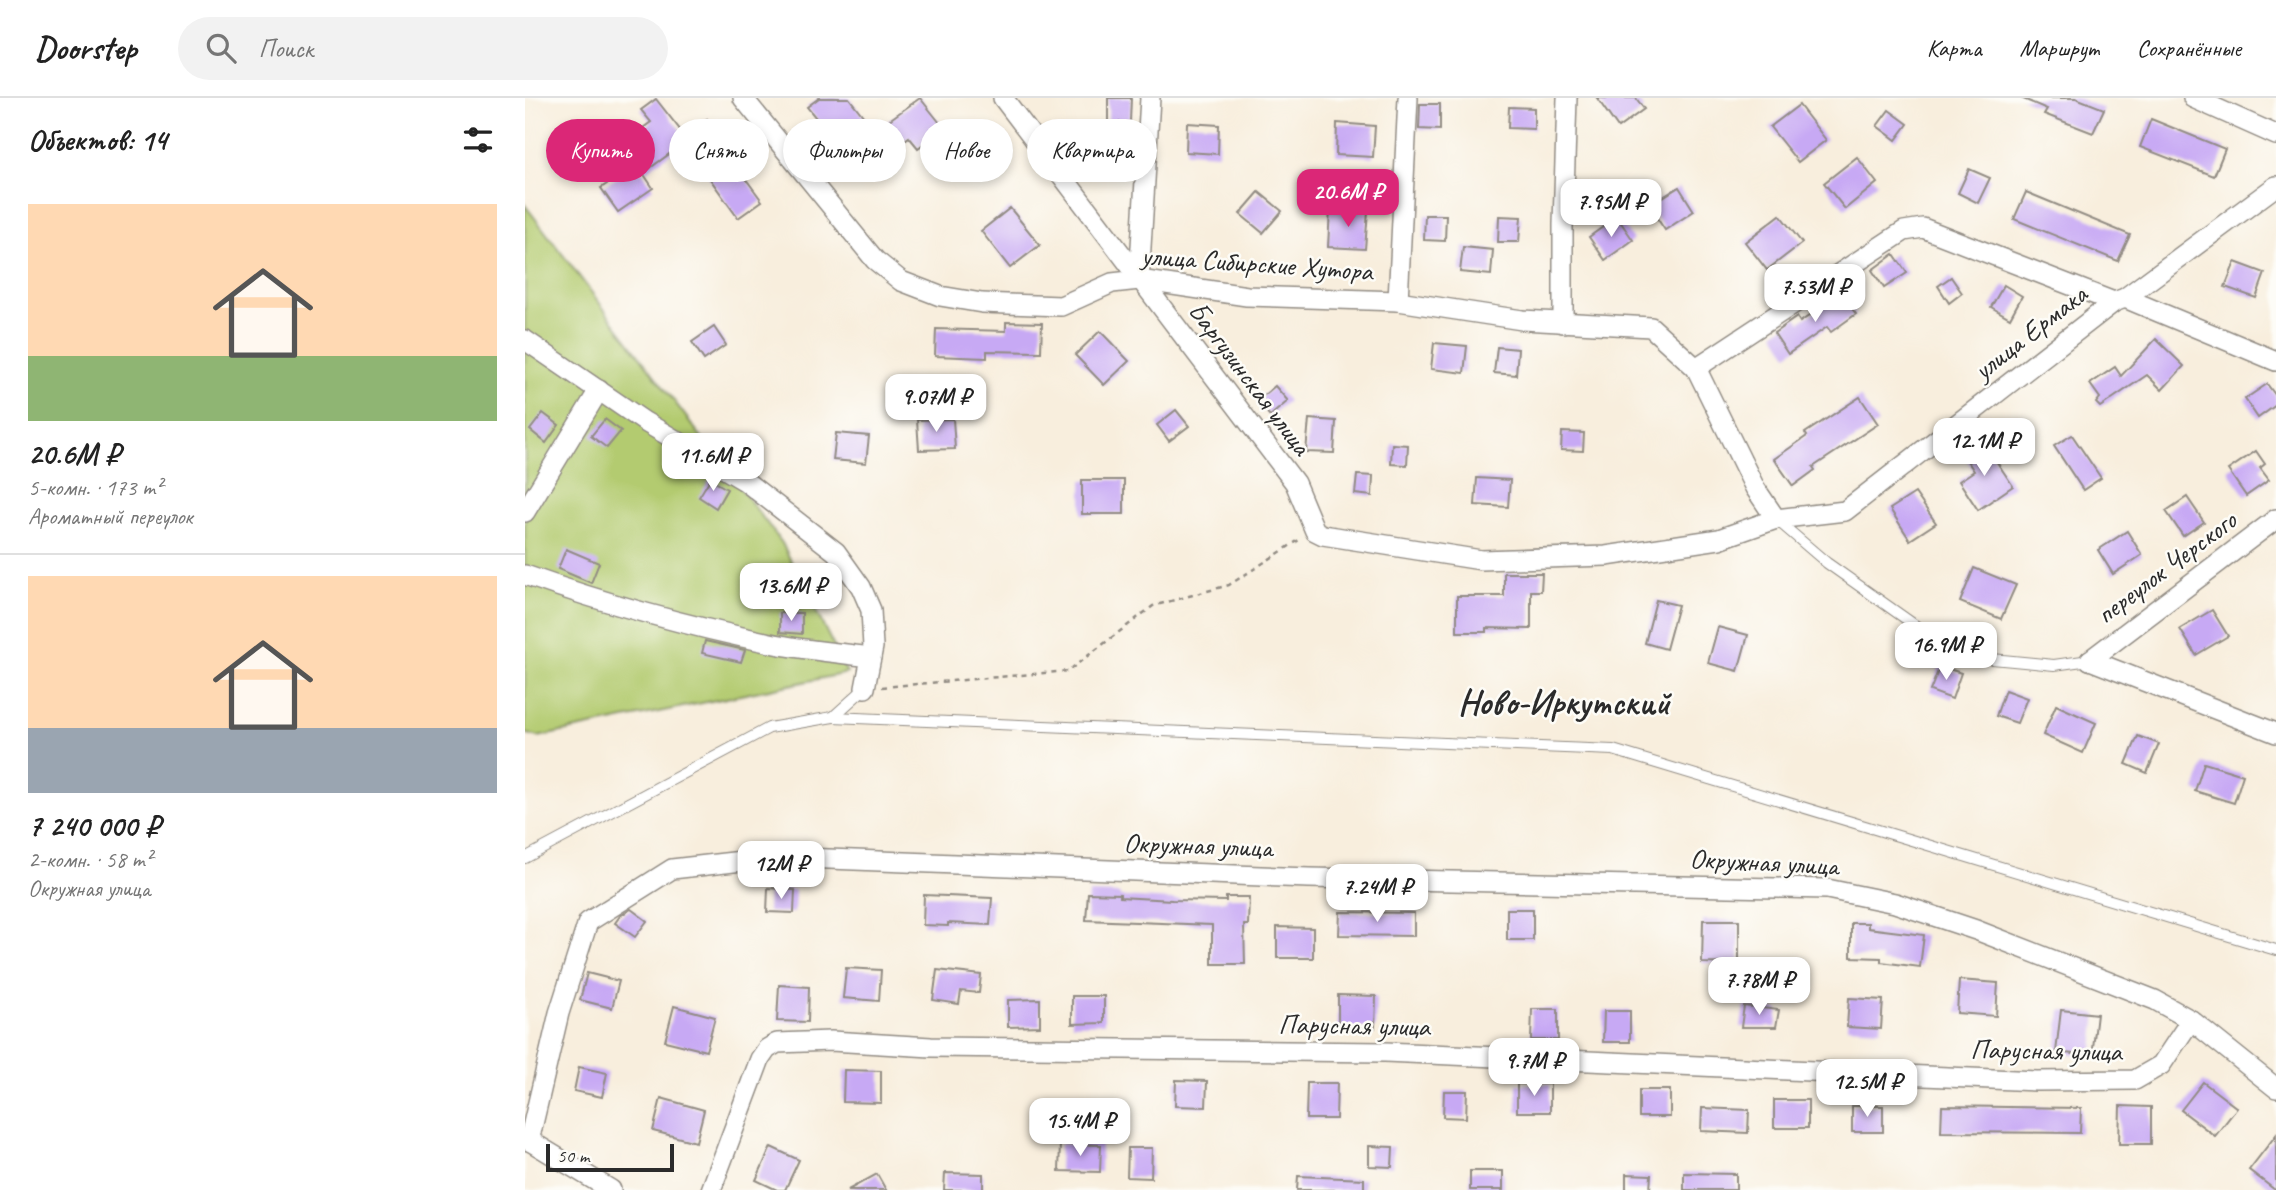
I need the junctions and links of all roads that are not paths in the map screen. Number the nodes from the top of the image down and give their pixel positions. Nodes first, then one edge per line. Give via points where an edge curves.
1 (743, 98) edge
2 (1003, 98) edge
3 (1150, 98) edge
4 (1408, 98) edge
5 (1567, 98) edge
6 (2193, 98) edge
7 (2276, 135) edge
8 (2276, 186) edge
9 (1139, 280) junction
10 (2119, 300) junction
11 (1398, 301) junction
12 (1563, 323) junction
13 (525, 340) edge
14 (2276, 361) edge
15 (1696, 368) junction
16 (599, 390) junction
17 (525, 512) edge
18 (1776, 519) junction
19 (2276, 519) edge
20 (1315, 531) joint
21 (525, 575) edge
22 (871, 657) junction
23 (2091, 660) junction
24 (865, 688) joint
25 (833, 718) junction
26 (2276, 733) edge
27 (525, 858) edge
28 (2276, 950) edge
29 (2191, 1020) junction
30 (2276, 1088) edge
31 (527, 1140) edge
32 (611, 1190) edge
33 (711, 1190) edge

1 - 9 street, улица Сибирские Хутора via 874,261 901,281 940,296 982,303 1061,306 1112,284
2 - 9 street, Баргузинская улица
3 - 9 street
4 - 11 street
5 - 12 street
6 - 7 street
8 - 10 street, улица Ермака
9 - 11 street, улица Сибирские Хутора via 1247,296
9 - 20 street, Баргузинская улица via 1295,483
10 - 14 street
10 - 15 street via 1923,228 1904,231
10 - 18 street, улица Ермака via 1845,511
11 - 12 street, улица Сибирские Хутора
12 - 15 street, улица Сибирские Хутора via 1651,327
13 - 16 street
15 - 18 street via 1755,488
16 - 17 street
16 - 22 street via 745,481 836,552 862,587 871,610
18 - 20 street, улица Ермака via 1719,539 1607,556 1481,560
18 - 23 lane via 1827,563 1933,638 1992,659 2055,665
19 - 23 street, переулок Черского
21 - 22 street via 717,631
22 - 24 street
23 - 26 street
24 - 25 lane
25 - 27 lane via 769,728
25 - 28 lane via 1613,750
29 - 30 street, Окружная улица
29 - 31 street, Окружная улица via 2155,1000 1976,930 1895,903 1827,889 1309,878 778,857 672,869 588,922
29 - 33 street, Парусная улица via 2161,1065 2135,1080 2037,1081 1385,1052 777,1043 760,1059
31 - 32 street

